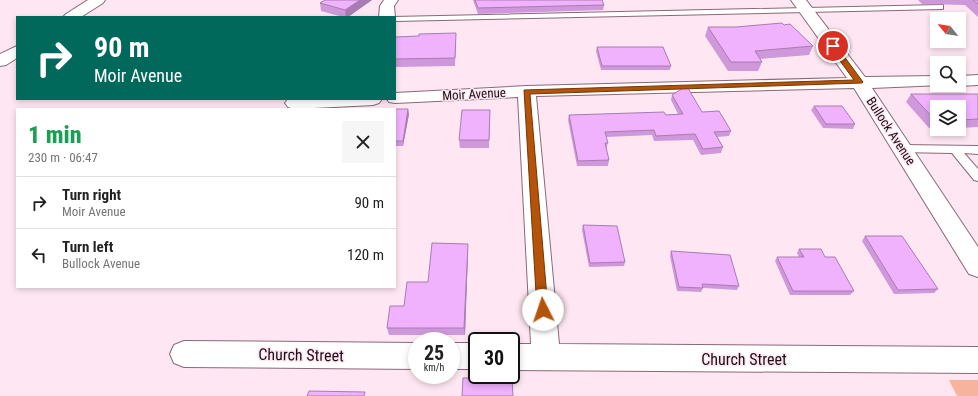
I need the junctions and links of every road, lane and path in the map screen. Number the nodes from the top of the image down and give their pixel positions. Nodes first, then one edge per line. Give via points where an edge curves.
1 (98, 0) edge
2 (391, 0) edge
3 (802, 4) edge
4 (940, 7) dead end
5 (73, 16) edge
6 (387, 16) edge
7 (396, 19) edge
8 (16, 52) edge
9 (0, 60) edge
10 (966, 80) edge
11 (978, 80) edge
12 (930, 81) edge
13 (859, 82) junction
14 (527, 91) junction
15 (396, 98) edge
16 (353, 100) edge
17 (294, 103) dead end
18 (903, 149) junction
19 (955, 150) junction
20 (978, 150) edge
21 (978, 178) edge
22 (978, 266) edge
23 (184, 354) dead end
24 (408, 356) edge
25 (520, 357) edge
26 (546, 357) junction
27 (978, 360) edge

1 - 5 street
2 - 6 street via 387,6
3 - 4 lane
3 - 7 lane
3 - 13 street, Bullock Avenue
8 - 9 street
10 - 11 street
12 - 13 street, Moir Avenue
13 - 14 street, Moir Avenue
13 - 18 street, Bullock Avenue
14 - 15 street, Moir Avenue
14 - 26 street
16 - 17 street
18 - 19 lane
18 - 22 street, Bullock Avenue
19 - 20 lane
19 - 21 lane
23 - 24 street, Church Street
25 - 26 street, Church Street
26 - 27 street, Church Street

